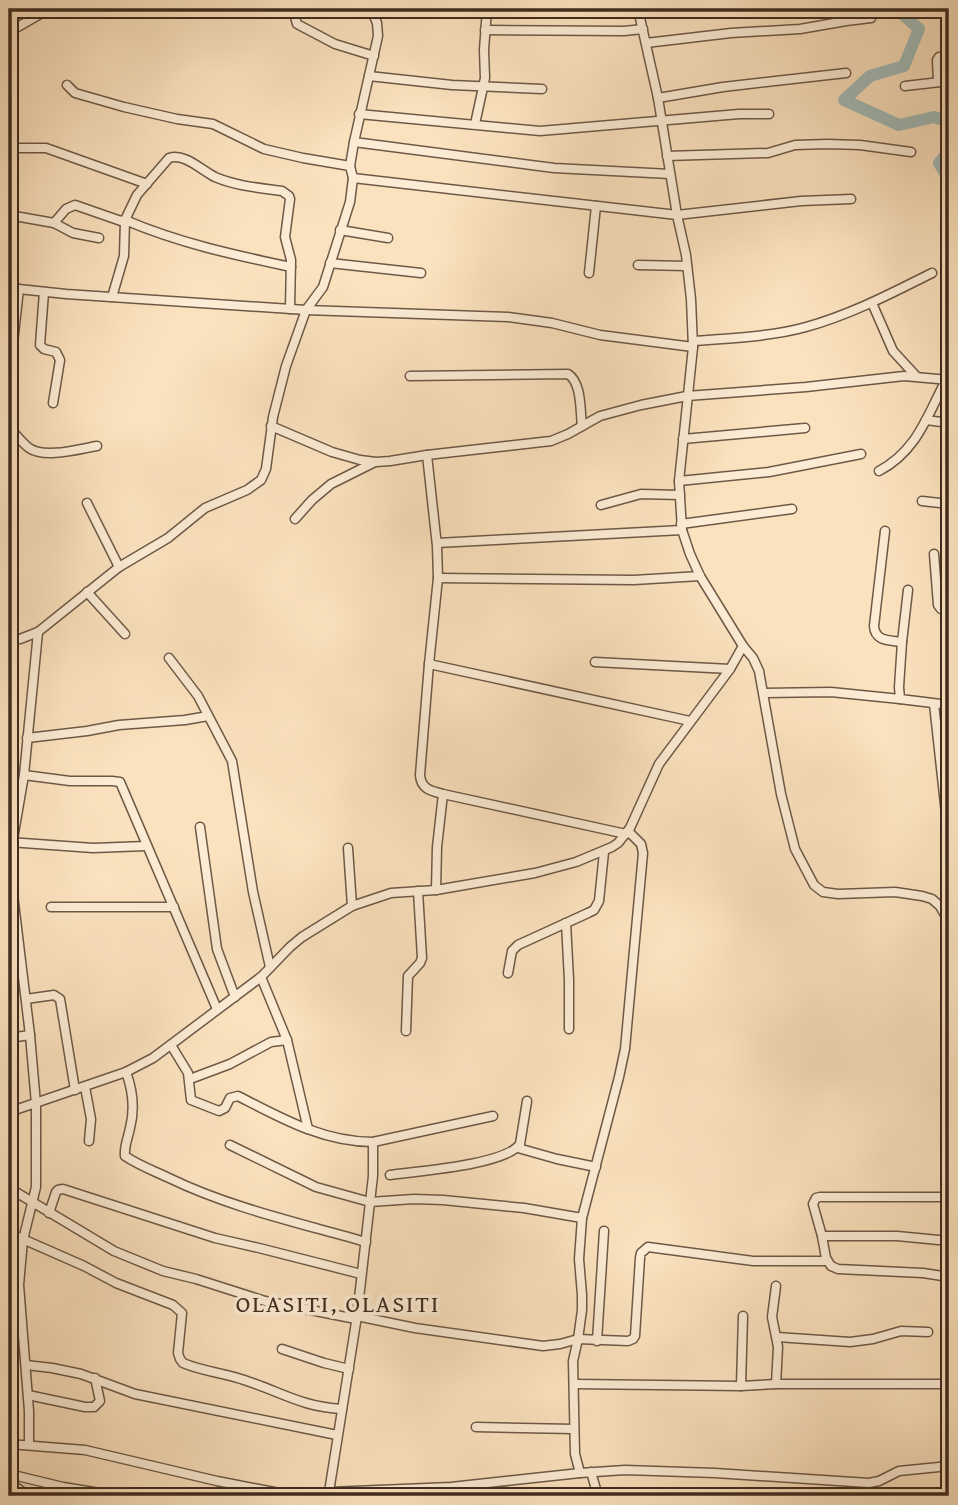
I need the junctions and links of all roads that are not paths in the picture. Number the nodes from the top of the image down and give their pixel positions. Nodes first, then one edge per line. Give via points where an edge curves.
1 (49, 9) edge
2 (302, 9) edge
3 (371, 9) edge
4 (487, 9) edge
5 (638, 9) edge
6 (871, 18) dead end
7 (643, 29) junction
8 (485, 30) junction
9 (9, 32) edge
10 (646, 43) junction
11 (374, 56) junction
12 (949, 56) edge
13 (846, 74) dead end
14 (369, 76) junction
15 (949, 81) edge
16 (938, 82) junction
17 (67, 85) dead end
18 (905, 86) dead end
19 (483, 87) junction
20 (542, 89) dead end
21 (658, 98) junction
22 (359, 114) junction
23 (769, 114) dead end
24 (661, 121) junction
25 (475, 124) junction
26 (354, 142) junction
27 (9, 148) edge
28 (911, 152) dead end
29 (667, 156) junction
30 (350, 166) junction
31 (670, 174) junction
32 (353, 178) junction
33 (148, 184) junction
34 (851, 199) dead end
35 (596, 206) junction
36 (9, 215) edge
37 (677, 215) junction
38 (125, 220) junction
39 (54, 223) junction
40 (340, 230) junction
41 (99, 238) dead end
42 (388, 238) dead end
43 (330, 263) junction
44 (638, 265) dead end
45 (687, 266) junction
46 (291, 267) junction
47 (421, 273) dead end
48 (589, 273) dead end
49 (932, 273) dead end
50 (9, 288) edge
51 (19, 289) junction
52 (44, 292) junction
53 (112, 297) junction
54 (872, 303) junction
55 (290, 309) junction
56 (306, 310) junction
57 (693, 344) junction
58 (11, 361) dead end
59 (410, 376) dead end
60 (916, 376) junction
61 (947, 380) edge
62 (687, 396) junction
63 (52, 403) dead end
64 (926, 419) junction
65 (949, 423) edge
66 (271, 426) junction
67 (582, 426) junction
68 (9, 428) edge
69 (805, 428) dead end
70 (683, 439) junction
71 (97, 446) dead end
72 (861, 454) dead end
73 (427, 455) junction
74 (376, 462) junction
75 (879, 471) dead end
76 (679, 481) junction
77 (680, 495) junction
78 (922, 501) dead end
79 (87, 503) dead end
80 (949, 503) edge
81 (601, 505) dead end
82 (792, 509) dead end
83 (295, 519) dead end
84 (682, 527) junction
85 (885, 531) dead end
86 (437, 543) junction
87 (934, 554) dead end
88 (119, 567) junction
89 (700, 576) junction
90 (438, 578) junction
91 (908, 590) dead end
92 (87, 592) junction
93 (949, 611) edge
94 (38, 632) junction
95 (125, 634) dead end
96 (9, 640) edge
97 (902, 642) junction
98 (743, 646) junction
99 (169, 658) dead end
100 (595, 662) dead end
101 (429, 664) junction
102 (730, 669) junction
103 (764, 693) junction
104 (900, 699) junction
105 (934, 704) junction
106 (949, 705) edge
107 (208, 716) junction
108 (690, 721) junction
109 (27, 738) junction
110 (24, 775) junction
111 (443, 794) junction
112 (200, 827) dead end
113 (627, 833) junction
114 (949, 841) edge
115 (10, 843) edge
116 (146, 846) junction
117 (348, 848) dead end
118 (604, 852) junction
119 (436, 890) junction
120 (418, 891) junction
121 (949, 903) edge
122 (352, 906) junction
123 (940, 906) junction
124 (51, 907) dead end
125 (174, 907) junction
126 (949, 922) edge
127 (566, 923) junction
128 (270, 967) junction
129 (508, 973) dead end
130 (261, 977) junction
131 (234, 997) junction
132 (26, 999) junction
133 (217, 1009) junction
134 (569, 1029) dead end
135 (406, 1031) dead end
136 (30, 1035) junction
137 (9, 1038) edge
138 (287, 1040) junction
139 (171, 1045) junction
140 (126, 1072) junction
141 (190, 1079) junction
142 (85, 1087) junction
143 (75, 1090) junction
144 (527, 1101) dead end
145 (36, 1104) junction
146 (9, 1112) edge
147 (493, 1116) dead end
148 (308, 1129) junction
149 (89, 1141) dead end
150 (373, 1142) junction
151 (230, 1145) dead end
152 (518, 1148) junction
153 (596, 1167) junction
154 (390, 1175) dead end
155 (9, 1188) edge
156 (949, 1197) edge
157 (370, 1202) junction
158 (33, 1203) junction
159 (49, 1213) junction
160 (582, 1218) junction
161 (604, 1231) dead end
162 (9, 1233) edge
163 (822, 1236) junction
164 (23, 1240) junction
165 (949, 1241) edge
166 (366, 1242) junction
167 (827, 1261) junction
168 (361, 1274) junction
169 (949, 1277) edge
170 (776, 1286) dead end
171 (743, 1316) dead end
172 (357, 1318) junction
173 (928, 1332) dead end
174 (777, 1337) junction
175 (578, 1339) junction
176 (597, 1341) junction
177 (282, 1349) dead end
178 (26, 1365) junction
179 (349, 1368) junction
180 (95, 1378) junction
181 (574, 1384) junction
182 (776, 1384) junction
183 (949, 1384) edge
184 (741, 1386) junction
185 (28, 1395) junction
186 (342, 1409) junction
187 (475, 1427) dead end
188 (575, 1429) junction
189 (337, 1435) junction
190 (9, 1444) edge
191 (29, 1445) junction
192 (949, 1466) edge
193 (591, 1472) junction
194 (580, 1473) junction
195 (9, 1474) edge
196 (9, 1482) edge
197 (329, 1492) junction
198 (28, 1496) edge
199 (118, 1496) edge
200 (295, 1496) edge
201 (598, 1496) edge

1 - 9 street
2 - 11 street via 295,17 297,24 335,44
3 - 11 street via 379,31
4 - 8 street
5 - 7 street
6 - 10 street via 800,30
7 - 8 street
7 - 10 street
8 - 19 street
10 - 21 street
11 - 14 street
12 - 16 street via 937,60
13 - 21 street
14 - 19 street
14 - 22 street
15 - 16 street
16 - 18 street
17 - 30 street via 75,93 137,111 213,124 264,149
19 - 20 street
19 - 25 street
21 - 24 street
22 - 25 street
22 - 26 street
23 - 24 street
24 - 25 street via 540,131
24 - 29 street
26 - 30 street
26 - 31 street via 554,168
27 - 33 street via 46,148
28 - 29 street via 827,144 795,145 768,153
29 - 31 street
30 - 32 street
31 - 37 street
32 - 35 street
32 - 40 street
33 - 38 street
33 - 46 street via 169,158 178,156 215,177 286,193 290,203 285,241
34 - 37 street
35 - 37 street
35 - 48 street
36 - 39 street
37 - 45 street
38 - 39 street via 75,205
38 - 46 street via 207,248
38 - 53 street via 124,256
39 - 41 street
40 - 42 street
40 - 43 street
43 - 47 street
43 - 56 street via 323,287
44 - 45 street
45 - 57 street
46 - 55 street
49 - 54 street
50 - 51 street
51 - 52 street
51 - 58 street
52 - 53 street
52 - 63 street via 40,345 56,352 60,360
53 - 55 street
54 - 57 street via 807,327
54 - 60 street via 893,351
55 - 56 street
56 - 57 street via 508,317 600,335
56 - 66 street
57 - 62 street
59 - 67 street via 568,374 577,383
60 - 61 street
60 - 62 street
61 - 64 street
62 - 67 street via 600,416
62 - 70 street
64 - 65 street
64 - 75 street via 904,454
66 - 74 street via 332,452
66 - 88 street via 267,469 261,480 205,508 168,538
67 - 73 street via 540,443
68 - 71 street via 38,452
69 - 70 street
70 - 76 street
72 - 76 street via 769,472
73 - 74 street
73 - 86 street
74 - 83 street via 331,484
76 - 77 street
77 - 81 street via 641,495
77 - 84 street
78 - 80 street
79 - 88 street
82 - 84 street
84 - 86 street
84 - 89 street
85 - 97 street via 874,630 881,638
86 - 90 street
87 - 93 street via 938,605
88 - 92 street
89 - 90 street
89 - 98 street
90 - 101 street
91 - 97 street
92 - 94 street
92 - 95 street
94 - 96 street
94 - 109 street
97 - 104 street
98 - 102 street
98 - 103 street via 760,671
99 - 107 street
100 - 102 street
101 - 108 street
101 - 111 street via 420,779 427,789
102 - 108 street
103 - 104 street via 831,692
103 - 123 street via 781,794 796,849 814,885 838,894 922,896
104 - 105 street
105 - 106 street
105 - 114 street
107 - 109 street
107 - 128 street via 232,761
108 - 113 street via 659,764
109 - 110 street
110 - 115 street
110 - 116 street via 120,782
111 - 113 street
111 - 119 street
112 - 131 street via 217,949
113 - 118 street
113 - 153 street via 641,844 643,853 628,1020
115 - 116 street
115 - 132 street via 9,870
116 - 125 street
117 - 122 street
118 - 119 street via 535,873
118 - 127 street via 597,905
119 - 120 street
120 - 122 street via 380,895
120 - 135 street via 422,958 408,976
121 - 123 street
122 - 128 street via 302,937
123 - 126 street
124 - 125 street
125 - 133 street
127 - 129 street via 514,948
127 - 134 street
128 - 130 street
130 - 131 street
130 - 138 street
131 - 133 street
132 - 136 street
132 - 143 street via 54,995 60,999
133 - 139 street
136 - 137 street
136 - 145 street
138 - 141 street via 271,1042
138 - 148 street
139 - 140 street
139 - 141 street
140 - 142 street
140 - 166 street via 133,1102 125,1156 136,1164 237,1206
141 - 148 street via 190,1097 196,1102 219,1111 238,1096
142 - 143 street
142 - 149 street via 91,1119
143 - 145 street
144 - 152 street
145 - 146 street
145 - 158 street
147 - 150 street
148 - 150 street via 336,1139
150 - 157 street
151 - 157 street via 316,1187
152 - 153 street
152 - 154 street via 478,1163
153 - 160 street
155 - 158 street
156 - 163 street via 816,1198 813,1208
157 - 160 street via 443,1200
157 - 166 street
158 - 159 street
158 - 164 street
159 - 168 street via 56,1192 63,1188 215,1238
159 - 172 street via 114,1251 163,1271 275,1304
160 - 175 street
161 - 176 street
162 - 164 street
163 - 165 street via 912,1236
163 - 167 street
164 - 178 street via 19,1285
164 - 186 street via 178,1308 182,1319 178,1353 183,1363 249,1381 315,1407
166 - 168 street
167 - 169 street via 838,1269
167 - 176 street via 753,1261 648,1247 639,1258 635,1336 628,1341
168 - 172 street
170 - 174 street via 772,1317
171 - 184 street
172 - 175 street via 525,1345
172 - 179 street
173 - 174 street via 901,1331 850,1342
174 - 182 street
175 - 176 street
175 - 181 street via 573,1355
177 - 179 street
178 - 180 street
178 - 185 street
179 - 186 street
180 - 185 street via 100,1401 94,1408
180 - 189 street via 135,1394
181 - 184 street
181 - 188 street
182 - 183 street
182 - 184 street
185 - 191 street
186 - 189 street
187 - 188 street
188 - 194 street
189 - 197 street
190 - 191 street
191 - 200 street via 104,1454
192 - 193 street via 899,1471 869,1483 665,1471
193 - 194 street
193 - 201 street
194 - 197 street via 451,1487
195 - 199 street
196 - 198 street
197 - 200 street

